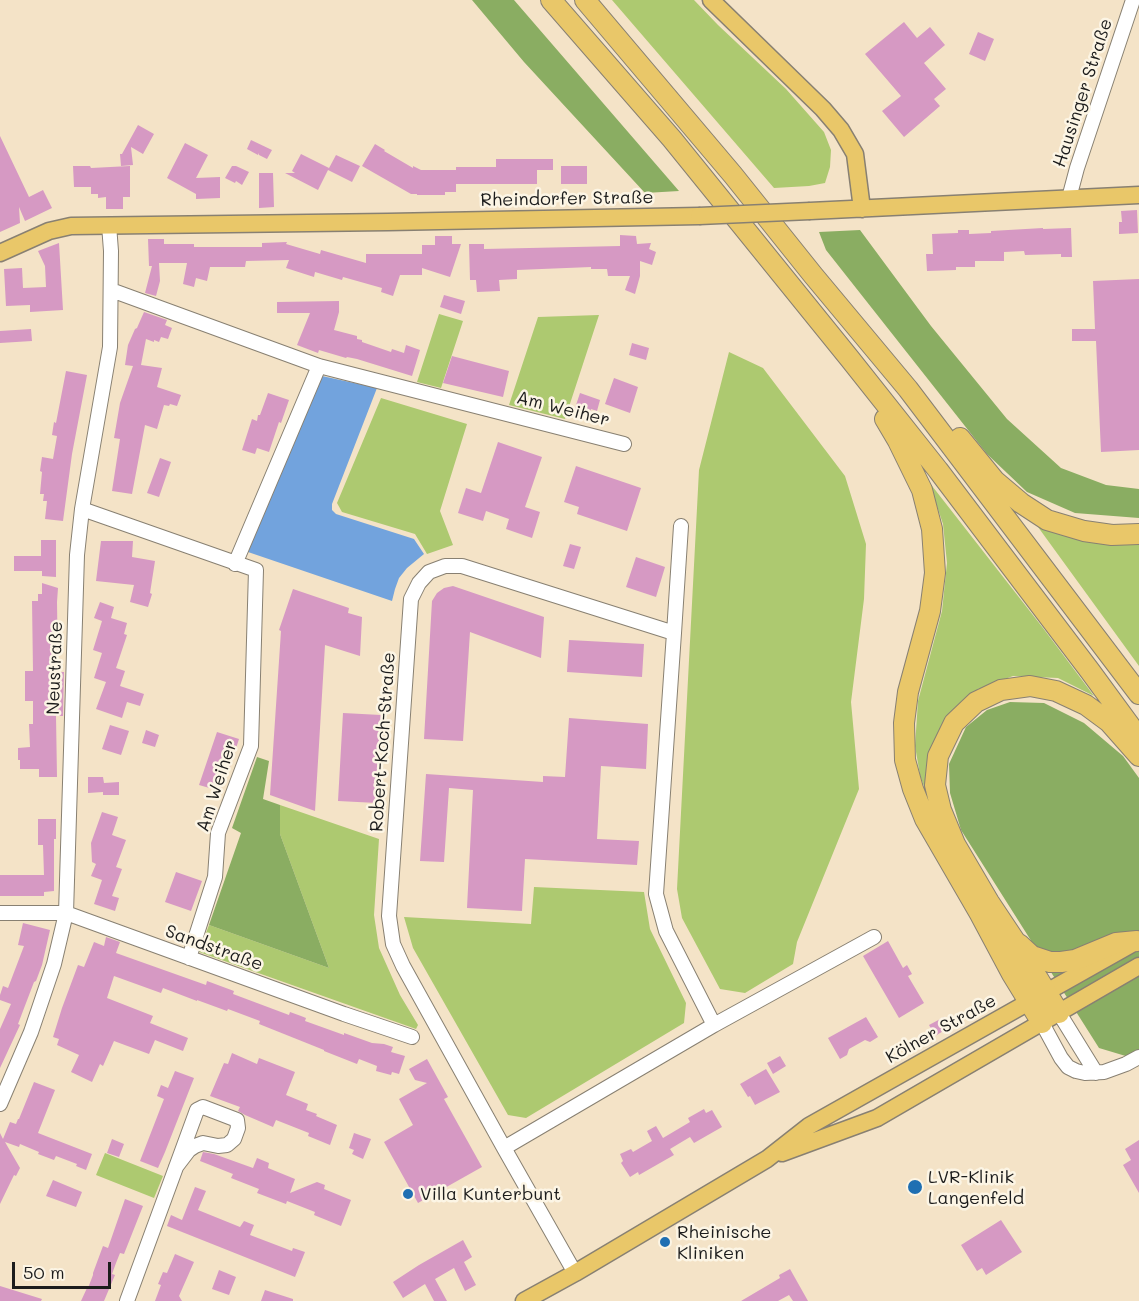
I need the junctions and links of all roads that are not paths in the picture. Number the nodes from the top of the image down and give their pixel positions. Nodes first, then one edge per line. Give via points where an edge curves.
1 (551, 0) edge
2 (585, 0) edge
3 (711, 0) edge
4 (1133, 0) edge
5 (1139, 195) edge
6 (1069, 198) junction
7 (862, 209) junction
8 (110, 225) junction
9 (0, 253) edge
10 (111, 290) junction
11 (850, 360) junction
12 (319, 366) junction
13 (908, 389) junction
14 (624, 444) dead end
15 (81, 509) junction
16 (681, 526) dead end
17 (1139, 534) edge
18 (235, 564) junction
19 (674, 633) junction
20 (1139, 694) edge
21 (1139, 738) edge
22 (1139, 756) edge
23 (0, 913) edge
24 (66, 913) junction
25 (874, 937) dead end
26 (1138, 940) edge
27 (1015, 941) junction
28 (189, 957) junction
29 (1139, 966) edge
30 (1046, 992) junction
31 (1029, 1002) junction
32 (1059, 1013) junction
33 (1042, 1023) junction
34 (714, 1024) junction
35 (412, 1037) dead end
36 (1139, 1057) edge
37 (1096, 1073) junction
38 (0, 1104) edge
39 (504, 1148) junction
40 (767, 1159) junction
41 (176, 1167) junction
42 (575, 1273) junction
43 (127, 1301) edge
44 (524, 1301) edge

1 - 11 highway via 672,139
2 - 13 highway
3 - 7 main road via 841,130 855,154
4 - 6 street, Hausinger Straße
5 - 6 main road, Rheindorfer Straße
6 - 7 main road, Rheindorfer Straße
7 - 8 main road, Rheindorfer Straße, bridge via 699,216
8 - 9 main road, Rheindorfer Straße via 49,231
8 - 10 street, Neustraße
10 - 12 street, Am Weiher
10 - 15 street, Neustraße via 110,347
11 - 21 highway via 938,470
11 - 31 highway via 922,490 932,529 935,573 930,611 908,692 904,723 905,759 913,789 925,819
12 - 14 street, Am Weiher
12 - 18 street
13 - 17 highway via 939,413 995,481 1047,520 1084,531
13 - 20 highway
15 - 18 street, Am Weiher
15 - 24 street, Neustraße
16 - 19 street
18 - 28 street, Am Weiher via 256,570 251,746 218,833 215,877
19 - 34 street via 656,894 666,931
19 - 39 street, Robert-Koch-Straße via 462,566 445,566 429,572 411,599 389,916 393,944
22 - 27 highway via 1109,722 1086,705 1039,687 1001,690 976,702 954,723 938,756 935,785 940,810 988,902
23 - 24 street, Sandstraße
24 - 28 street, Sandstraße
24 - 38 street, Neustraße via 31,1032
25 - 34 street
26 - 27 highway via 1116,943 1061,962 1032,956
26 - 30 main road, Kölner Straße
27 - 30 highway
28 - 35 street, Sandstraße
29 - 32 main road, Kölner Straße
30 - 31 main road, Kölner Straße
30 - 32 highway
31 - 33 highway
31 - 40 main road, Kölner Straße via 809,1126
32 - 33 main road, Kölner Straße
32 - 37 street
33 - 37 street via 1068,1067
33 - 40 main road, Kölner Straße via 877,1118
34 - 39 street
36 - 37 street
39 - 42 street, Robert-Koch-Straße
40 - 42 main road, Kölner Straße
41 - 41 street via 195,1146 227,1145 234,1139 237,1120 203,1107 197,1110
41 - 43 street
42 - 44 main road, Kölner Straße

